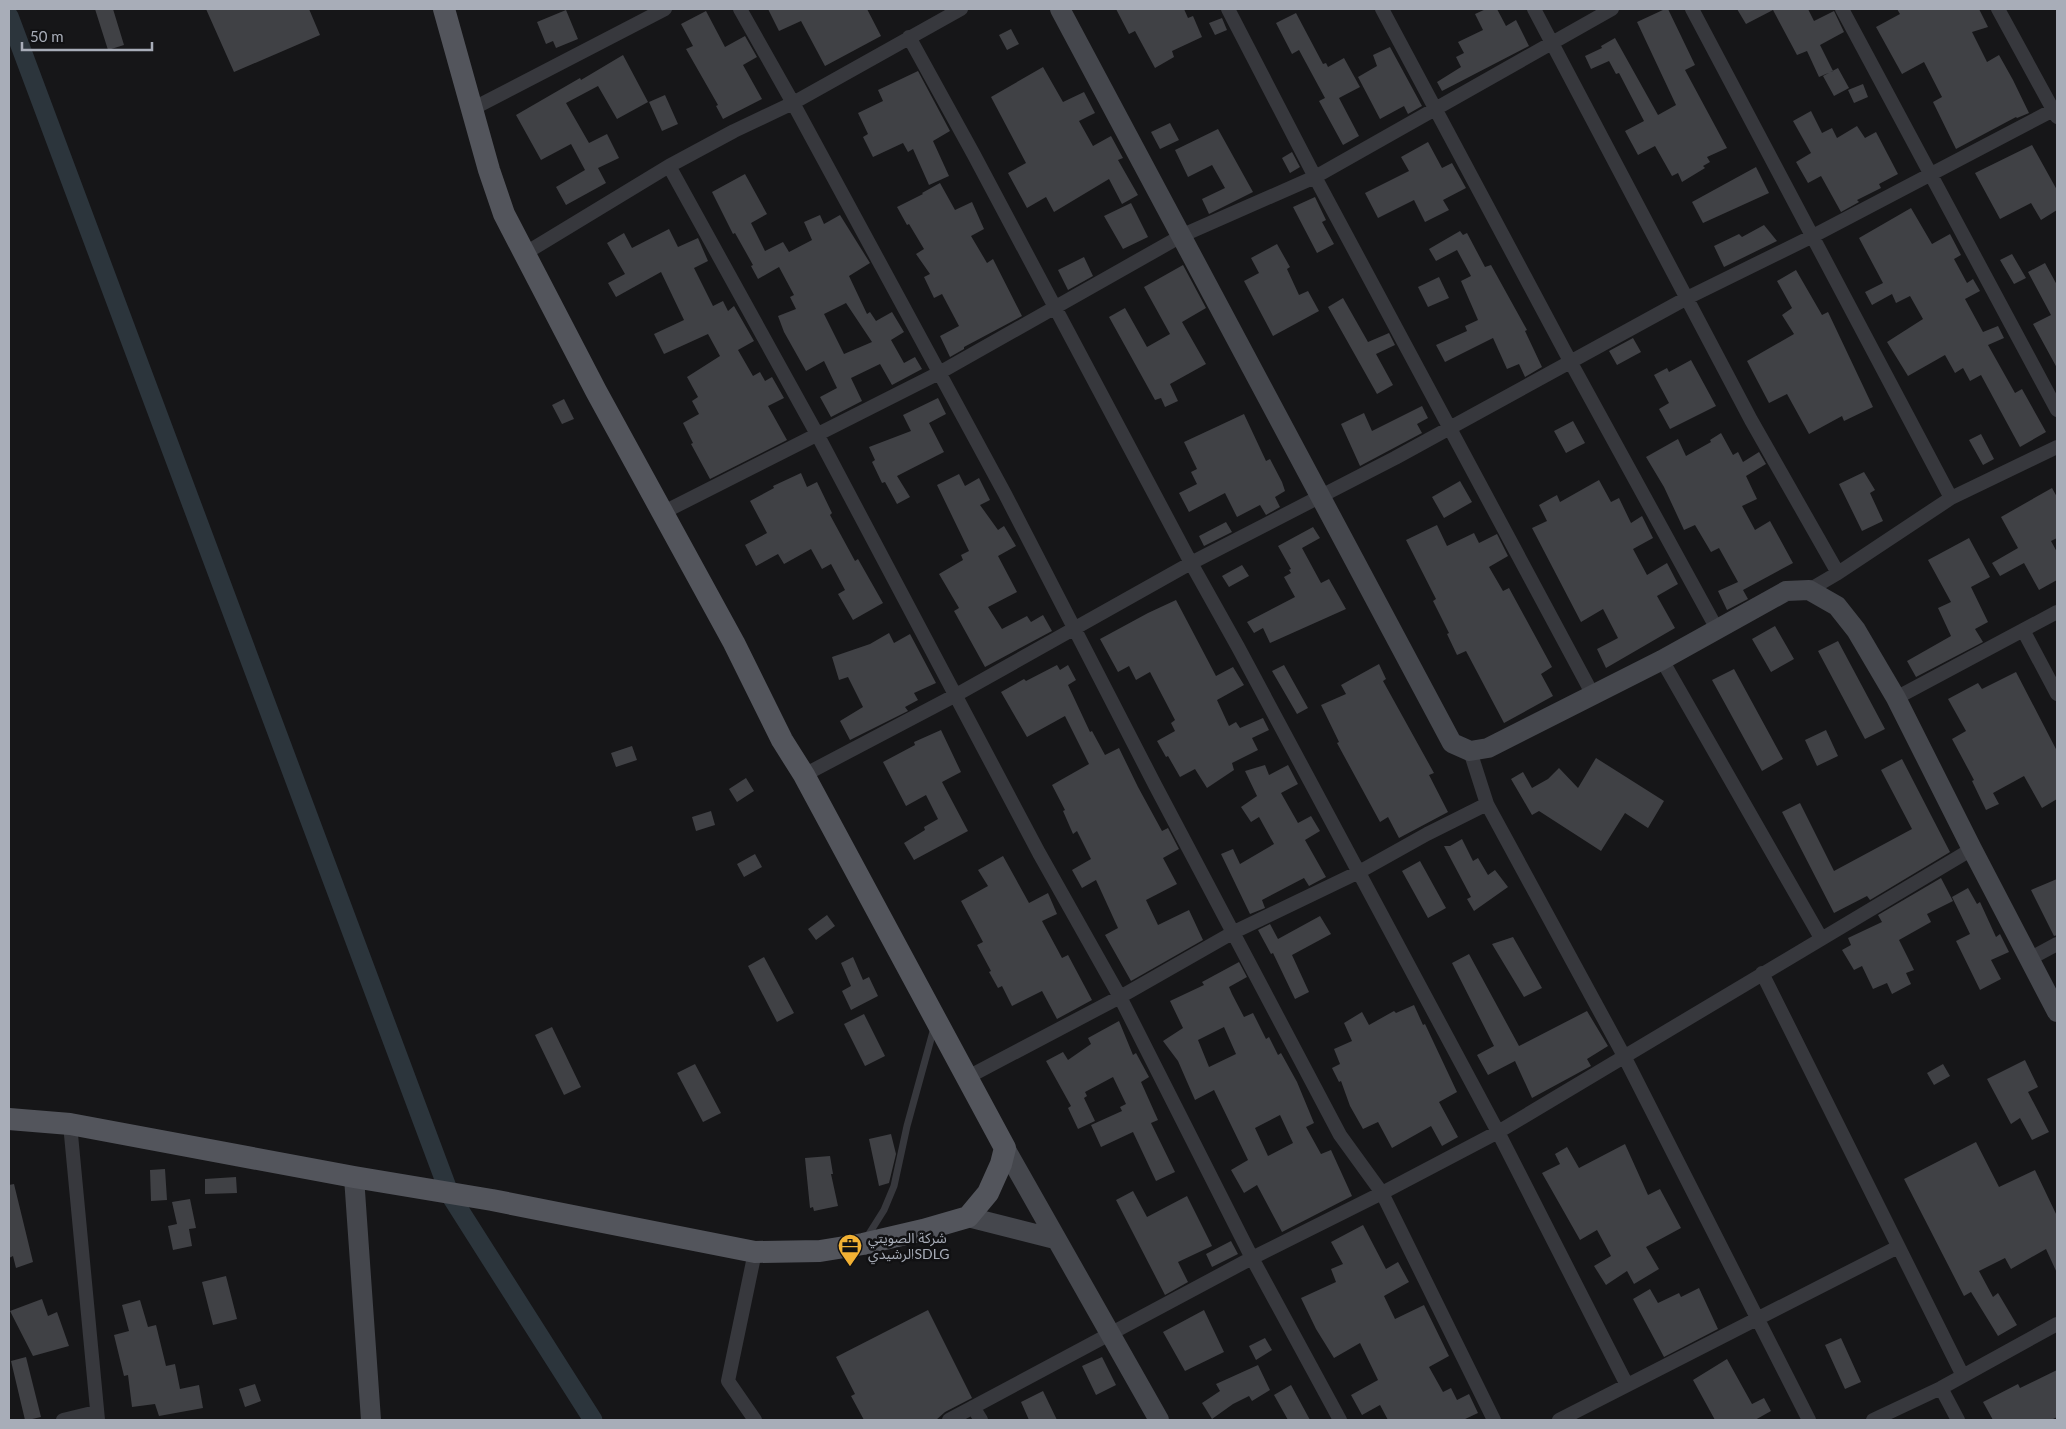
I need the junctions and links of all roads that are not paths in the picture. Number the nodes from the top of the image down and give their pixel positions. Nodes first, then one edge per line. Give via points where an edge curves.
1 (444, 9) edge
2 (665, 9) edge
3 (740, 9) edge
4 (960, 9) edge
5 (1060, 9) edge
6 (1228, 9) edge
7 (1382, 9) edge
8 (1534, 9) edge
9 (1612, 9) edge
10 (1692, 9) edge
11 (1842, 9) edge
12 (1998, 9) edge
13 (909, 37) junction
14 (1552, 43) junction
15 (793, 104) junction
16 (472, 109) junction
17 (1436, 109) junction
18 (2056, 112) edge
19 (669, 166) junction
20 (1931, 175) junction
21 (1315, 177) junction
22 (1183, 235) junction
23 (1813, 236) junction
24 (524, 254) junction
25 (1687, 298) junction
26 (1056, 308) junction
27 (1570, 361) junction
28 (939, 373) junction
29 (2057, 410) edge
30 (1450, 428) junction
31 (817, 434) junction
32 (2057, 446) edge
33 (1319, 496) junction
34 (1951, 498) junction
35 (662, 513) junction
36 (1191, 563) junction
37 (1838, 573) junction
38 (1809, 590) junction
39 (2057, 612) edge
40 (1074, 629) junction
41 (1717, 629) junction
42 (2023, 630) junction
43 (1662, 660) junction
44 (2057, 694) edge
45 (956, 695) junction
46 (1593, 696) junction
47 (1896, 698) junction
48 (1470, 751) junction
49 (804, 775) junction
50 (1487, 804) junction
51 (1972, 849) junction
52 (1359, 872) junction
53 (1234, 932) junction
54 (1821, 938) junction
55 (2057, 944) edge
56 (2029, 959) junction
57 (1762, 973) junction
58 (1120, 997) junction
59 (2057, 1012) edge
60 (937, 1020) junction
61 (1624, 1056) junction
62 (968, 1077) junction
63 (9, 1119) edge
64 (70, 1124) junction
65 (1498, 1132) junction
66 (1005, 1148) junction
67 (354, 1177) junction
68 (1382, 1193) junction
69 (968, 1217) junction
70 (1055, 1239) junction
71 (863, 1244) junction
72 (1898, 1246) junction
73 (755, 1252) junction
74 (1252, 1258) junction
75 (1756, 1319) junction
76 (2057, 1324) edge
77 (1111, 1333) junction
78 (1962, 1376) junction
79 (1627, 1385) junction
80 (1941, 1388) junction
81 (973, 1407) junction
82 (97, 1416) edge
83 (63, 1420) edge
84 (371, 1420) edge
85 (755, 1420) edge
86 (949, 1420) edge
87 (981, 1420) edge
88 (1159, 1420) edge
89 (1340, 1420) edge
90 (1494, 1420) edge
91 (1559, 1420) edge
92 (1809, 1420) edge
93 (1873, 1420) edge
94 (1958, 1420) edge

1 - 16 main road
2 - 16 street
3 - 15 street
4 - 13 street
5 - 22 street
6 - 21 street
7 - 17 street
8 - 14 street
9 - 14 street
10 - 23 street
11 - 20 street
12 - 18 street
13 - 15 street
13 - 26 street
14 - 17 street
14 - 25 street
15 - 19 street
15 - 28 street
16 - 24 main road via 504,214
17 - 21 street
17 - 27 street
18 - 20 street
19 - 24 street
19 - 31 street
20 - 23 street
20 - 29 street
21 - 22 street
21 - 30 street
22 - 26 street
22 - 33 street
23 - 25 street
23 - 34 street
24 - 35 main road
25 - 27 street
25 - 37 street via 1751,420
26 - 28 street
26 - 36 street
27 - 30 street
27 - 41 street
28 - 31 street
28 - 40 street
30 - 33 street
30 - 46 street
31 - 35 street
31 - 45 street
32 - 34 street
33 - 36 street
33 - 48 street via 1452,743
34 - 37 street
35 - 49 main road via 734,643 782,740
36 - 40 street
36 - 52 street
37 - 38 street
38 - 41 street via 1786,591
38 - 47 street via 1837,606 1856,630
39 - 42 street
40 - 45 street
40 - 53 street
41 - 43 street
42 - 44 street
42 - 47 street
43 - 46 street
43 - 54 street
45 - 49 street
45 - 58 street
46 - 48 street via 1488,748
47 - 51 street
48 - 50 street
49 - 60 main road
50 - 52 street
50 - 61 street
51 - 54 street
51 - 56 street
52 - 53 street
52 - 65 street
53 - 58 street
53 - 68 street via 1340,1135
54 - 57 street
55 - 56 street
56 - 59 street
57 - 61 street
57 - 72 street
58 - 62 street
58 - 74 street
60 - 62 main road
60 - 71 lane via 906,1126 894,1186
61 - 65 street
61 - 75 street
62 - 66 main road
63 - 64 main road
64 - 67 main road
64 - 82 street
65 - 68 street
65 - 79 street
66 - 69 main road via 988,1193
66 - 70 street
67 - 73 main road via 492,1200
67 - 84 street
68 - 74 street
68 - 90 street
69 - 70 street
69 - 71 main road
70 - 77 street
71 - 73 main road via 820,1251
72 - 75 street
72 - 78 street
73 - 85 street via 728,1381
74 - 77 street
74 - 89 street
75 - 79 street
75 - 92 street
76 - 78 street
77 - 81 street
77 - 88 street
78 - 80 street
79 - 91 street
80 - 93 street
80 - 94 street
81 - 86 street
81 - 87 street
82 - 83 street

